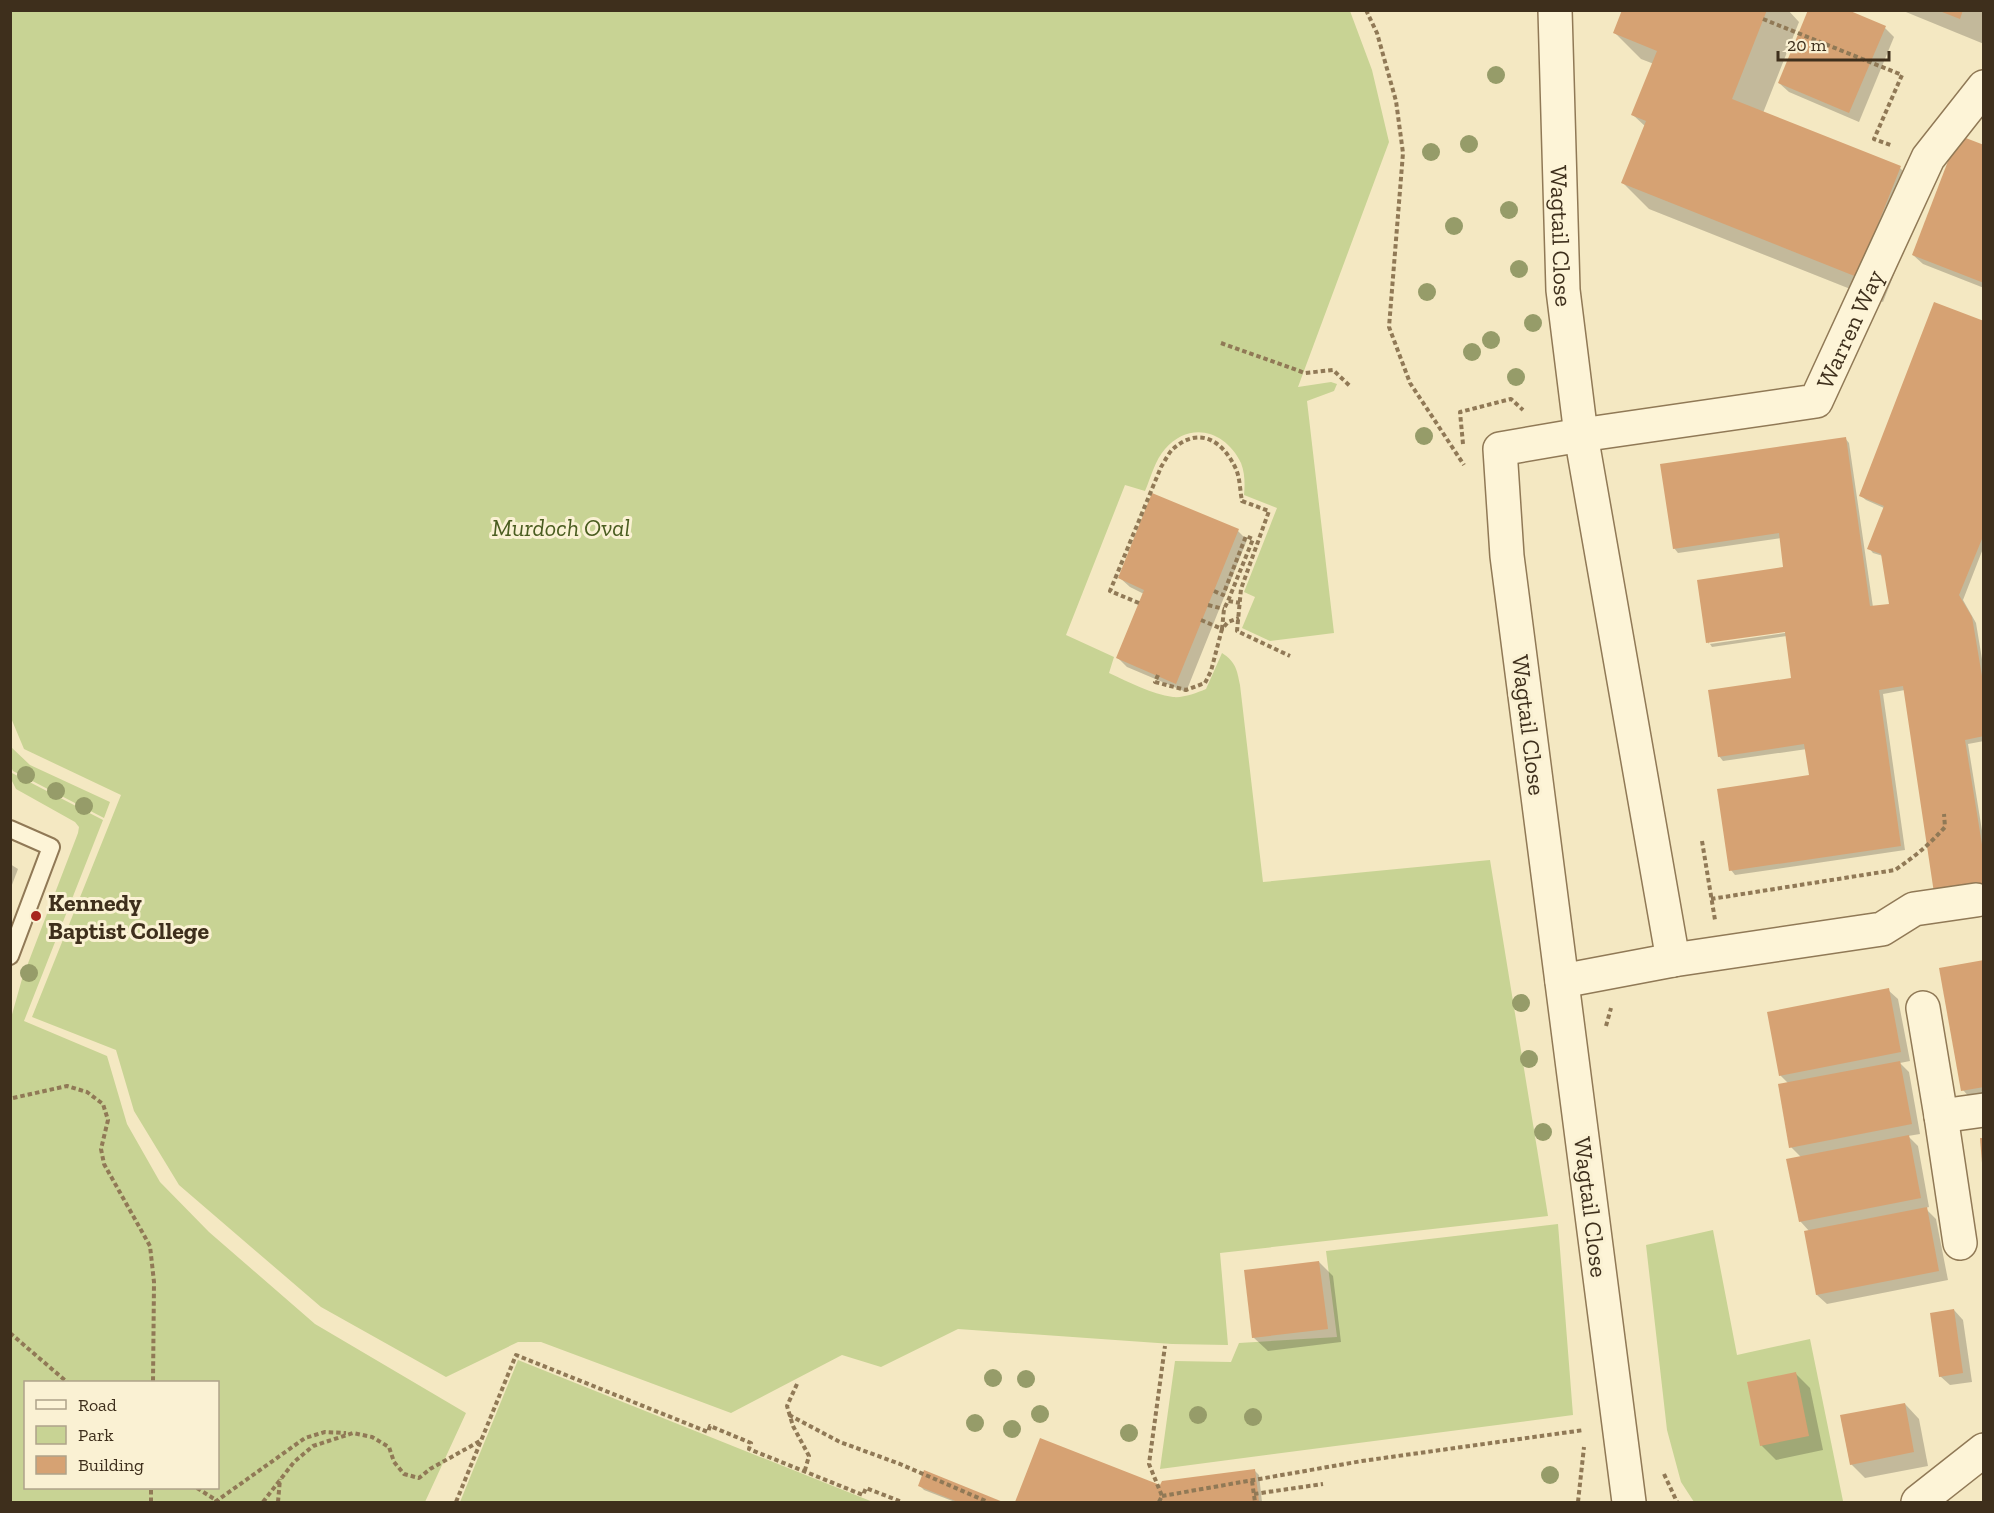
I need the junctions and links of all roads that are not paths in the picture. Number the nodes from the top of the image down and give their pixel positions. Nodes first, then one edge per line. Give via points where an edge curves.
1 (1555, 10) edge
2 (1983, 87) edge
3 (1581, 435) junction
4 (10, 829) edge
5 (1976, 900) dead end
6 (10, 956) edge
7 (1673, 960) junction
8 (1562, 981) junction
9 (1923, 1008) dead end
10 (1983, 1110) edge
11 (1941, 1116) junction
12 (1960, 1243) dead end
13 (1983, 1450) edge
14 (1629, 1503) edge
15 (1918, 1503) edge

1 - 3 street, Wagtail Close via 1563,290
2 - 3 street, Warren Way via 1928,158 1816,401
3 - 7 street
3 - 8 street, Wagtail Close via 1500,449 1507,556
4 - 6 lane via 51,848
5 - 7 street via 1914,909 1882,929
7 - 8 street
8 - 14 street, Wagtail Close
9 - 11 street
10 - 11 street
11 - 12 street
13 - 15 street

